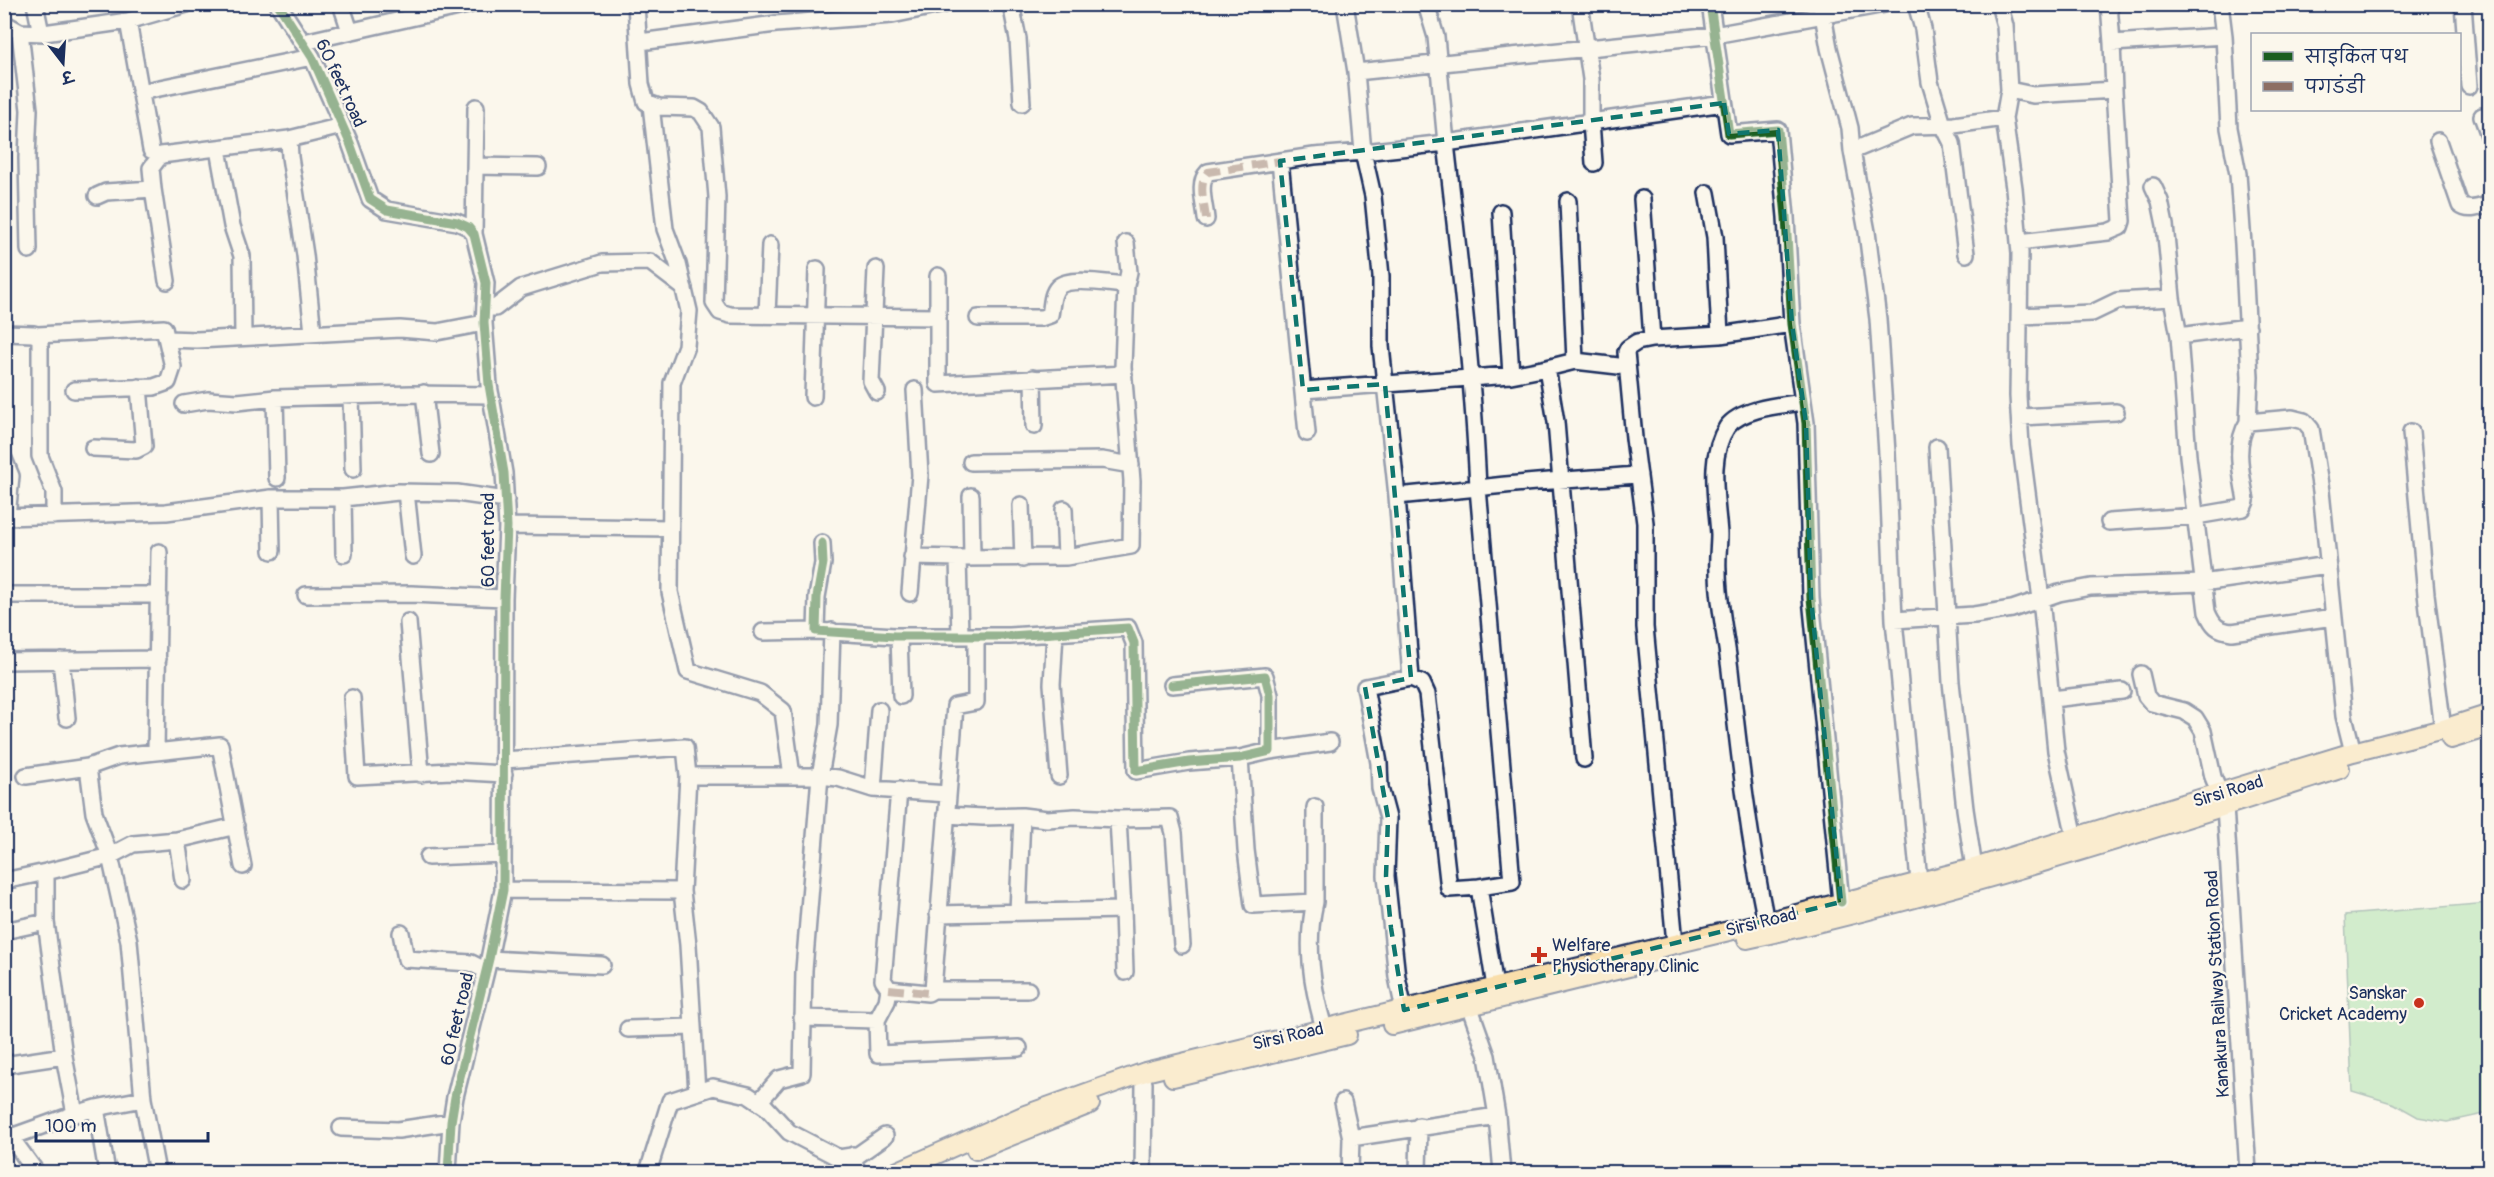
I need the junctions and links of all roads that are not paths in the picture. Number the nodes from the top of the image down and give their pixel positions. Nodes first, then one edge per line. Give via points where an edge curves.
1 (36, 4) edge
2 (187, 4) edge
3 (278, 4) edge
4 (341, 4) edge
5 (472, 4) edge
6 (636, 4) edge
7 (945, 4) edge
8 (1011, 4) edge
9 (1345, 4) edge
10 (1426, 4) edge
11 (1580, 4) edge
12 (1710, 4) edge
13 (1885, 4) edge
14 (1916, 4) edge
15 (1999, 4) edge
16 (2109, 4) edge
17 (2220, 4) edge
18 (2463, 4) edge
19 (1822, 10) edge
20 (417, 11) edge
21 (137, 14) edge
22 (4, 23) edge
23 (350, 31) junction
24 (20, 32) junction
25 (41, 33) junction
26 (1714, 35) junction
27 (2224, 36) junction
28 (304, 42) junction
29 (640, 42) junction
30 (2112, 43) junction
31 (1587, 49) junction
32 (312, 57) junction
33 (1439, 63) junction
34 (1356, 72) junction
35 (2469, 86) dead end
36 (2009, 90) junction
37 (2114, 90) junction
38 (140, 92) junction
39 (1022, 103) dead end
40 (1724, 104) junction
41 (651, 105) junction
42 (476, 107) dead end
43 (2482, 116) dead end
44 (2004, 118) junction
45 (1591, 122) junction
46 (1943, 125) junction
47 (342, 126) junction
48 (2490, 138) edge
49 (290, 139) junction
50 (2438, 141) dead end
51 (1446, 143) junction
52 (218, 149) junction
53 (151, 150) dead end
54 (1852, 151) junction
55 (1363, 152) junction
56 (1280, 161) junction
57 (1594, 163) dead end
58 (475, 166) junction
59 (538, 167) dead end
60 (2153, 186) dead end
61 (153, 189) junction
62 (1707, 193) dead end
63 (97, 196) dead end
64 (1642, 199) dead end
65 (1568, 201) dead end
66 (2490, 204) edge
67 (1501, 212) dead end
68 (1206, 219) dead end
69 (474, 234) junction
70 (2019, 242) junction
71 (1126, 243) dead end
72 (770, 245) dead end
73 (29, 250) dead end
74 (1966, 254) dead end
75 (818, 269) dead end
76 (876, 269) dead end
77 (938, 276) dead end
78 (167, 281) dead end
79 (1126, 285) junction
80 (684, 288) junction
81 (2172, 298) junction
82 (485, 315) junction
83 (767, 315) junction
84 (817, 316) junction
85 (2020, 316) junction
86 (874, 317) junction
87 (938, 317) junction
88 (978, 318) dead end
89 (1792, 324) junction
90 (2248, 327) junction
91 (4, 333) edge
92 (313, 333) junction
93 (38, 335) junction
94 (1720, 335) junction
95 (2180, 336) junction
96 (243, 337) junction
97 (167, 339) junction
98 (1652, 339) junction
99 (1575, 361) junction
100 (1547, 368) junction
101 (1627, 368) junction
102 (1124, 374) junction
103 (1511, 375) junction
104 (1472, 377) junction
105 (1033, 378) junction
106 (1385, 384) junction
107 (139, 387) junction
108 (74, 390) dead end
109 (915, 390) dead end
110 (1303, 390) junction
111 (877, 392) dead end
112 (424, 393) junction
113 (491, 394) junction
114 (351, 396) junction
115 (813, 397) dead end
116 (275, 398) junction
117 (1803, 402) junction
118 (184, 404) dead end
119 (2116, 412) dead end
120 (2020, 417) junction
121 (2248, 422) junction
122 (1034, 426) dead end
123 (2411, 432) dead end
124 (1307, 433) dead end
125 (1937, 447) dead end
126 (93, 448) dead end
127 (431, 454) dead end
128 (4, 459) edge
129 (971, 462) dead end
130 (1131, 465) junction
131 (352, 469) dead end
132 (1639, 475) junction
133 (277, 478) dead end
134 (1561, 482) junction
135 (1478, 488) junction
136 (406, 492) junction
137 (971, 496) dead end
138 (1397, 496) junction
139 (271, 498) junction
140 (343, 498) junction
141 (506, 500) junction
142 (1021, 505) dead end
143 (1064, 509) dead end
144 (54, 516) junction
145 (2196, 516) junction
146 (6, 517) edge
147 (2109, 522) dead end
148 (507, 526) junction
149 (670, 528) junction
150 (822, 543) dead end
151 (273, 551) dead end
152 (159, 552) dead end
153 (344, 554) dead end
154 (413, 555) dead end
155 (912, 557) junction
156 (1066, 557) junction
157 (965, 558) junction
158 (1023, 559) junction
159 (2328, 565) junction
160 (2202, 583) junction
161 (910, 593) dead end
162 (4, 595) edge
163 (159, 595) junction
164 (306, 595) dead end
165 (504, 598) junction
166 (2041, 599) junction
167 (1947, 615) junction
168 (2333, 616) junction
169 (1894, 620) junction
170 (408, 622) dead end
171 (816, 631) junction
172 (832, 631) junction
173 (763, 632) dead end
174 (1055, 633) junction
175 (899, 636) junction
176 (960, 636) junction
177 (976, 636) junction
178 (158, 659) junction
179 (61, 660) junction
180 (4, 661) edge
181 (2141, 674) dead end
182 (1411, 678) junction
183 (1172, 685) dead end
184 (2122, 691) dead end
185 (901, 696) dead end
186 (352, 698) dead end
187 (2052, 699) junction
188 (879, 710) dead end
189 (2490, 714) edge
190 (67, 718) dead end
191 (2490, 727) edge
192 (2443, 729) junction
193 (1330, 742) dead end
194 (1270, 751) junction
195 (156, 752) junction
196 (2353, 752) junction
197 (1240, 758) junction
198 (1584, 759) dead end
199 (88, 767) junction
200 (504, 767) junction
201 (421, 774) junction
202 (26, 776) dead end
203 (688, 776) junction
204 (792, 776) junction
205 (820, 776) junction
206 (1059, 776) dead end
207 (873, 789) junction
208 (899, 790) junction
209 (948, 795) junction
210 (2222, 800) junction
211 (1315, 807) dead end
212 (946, 815) junction
213 (1022, 816) junction
214 (1118, 819) junction
215 (236, 826) junction
216 (2075, 837) junction
217 (177, 840) junction
218 (503, 855) junction
219 (110, 856) junction
220 (429, 857) dead end
221 (243, 866) dead end
222 (1974, 868) junction
223 (46, 872) junction
224 (183, 880) dead end
225 (4, 881) edge
226 (1479, 887) junction
227 (1921, 889) junction
228 (503, 890) junction
229 (682, 891) junction
230 (1315, 902) junction
231 (1841, 902) junction
232 (1123, 910) junction
233 (1018, 912) junction
234 (938, 914) junction
235 (46, 922) junction
236 (1766, 922) junction
237 (4, 931) edge
238 (401, 933) dead end
239 (1675, 943) junction
240 (1182, 945) dead end
241 (487, 965) junction
242 (602, 965) dead end
243 (1125, 972) dead end
244 (1495, 987) junction
245 (889, 989) junction
246 (933, 990) junction
247 (1028, 990) dead end
248 (1470, 1008) junction
249 (1404, 1010) junction
250 (802, 1018) junction
251 (877, 1020) junction
252 (692, 1027) junction
253 (1324, 1028) junction
254 (628, 1029) dead end
255 (1019, 1048) dead end
256 (64, 1056) junction
257 (4, 1065) edge
258 (1144, 1083) junction
259 (697, 1092) junction
260 (143, 1099) junction
261 (759, 1102) junction
262 (1343, 1102) dead end
263 (96, 1108) junction
264 (75, 1114) junction
265 (1497, 1116) junction
266 (451, 1122) junction
267 (1419, 1126) junction
268 (341, 1128) dead end
269 (8, 1133) edge
270 (885, 1136) dead end
271 (1351, 1137) junction
272 (853, 1155) junction
273 (36, 1173) edge
274 (107, 1173) edge
275 (157, 1173) edge
276 (448, 1173) edge
277 (648, 1173) edge
278 (857, 1173) edge
279 (896, 1173) edge
280 (925, 1173) edge
281 (1143, 1173) edge
282 (1350, 1173) edge
283 (1418, 1173) edge
284 (1502, 1173) edge
285 (2248, 1173) edge

1 - 25 street
2 - 21 street
3 - 28 street, 60 feet road
4 - 23 street
5 - 20 street
6 - 29 street
7 - 29 street via 892,15 776,24
8 - 39 street via 1018,39
9 - 34 street
10 - 33 street
11 - 31 street
12 - 26 street
13 - 19 street
14 - 46 street via 1930,82
15 - 36 street via 2005,26
16 - 30 street
17 - 27 street
18 - 35 street
19 - 26 street
19 - 54 street
20 - 23 street
21 - 25 street
21 - 38 street
22 - 24 street
23 - 28 street
24 - 25 street
24 - 73 street via 29,110
26 - 31 street
26 - 40 street
27 - 30 street
27 - 90 street
28 - 32 street, 60 feet road
29 - 41 street via 643,96
30 - 37 street
31 - 33 street
31 - 45 street
32 - 38 street
32 - 47 street, 60 feet road
33 - 34 street
33 - 51 street
34 - 55 street
36 - 37 street via 2033,95
36 - 44 street
37 - 70 street via 2120,227 2108,232
38 - 53 street
40 - 45 street
40 - 89 street via 1729,134 1778,130
41 - 80 street via 665,229
41 - 83 street via 693,108 701,112 711,127 717,197 714,303 720,312 730,315
42 - 58 street
43 - 48 street
44 - 46 street
44 - 70 street
45 - 51 street
45 - 57 street
46 - 54 street via 1912,126
46 - 74 street via 1952,143
47 - 49 street
47 - 69 street, 60 feet road via 370,199 378,206 458,222
49 - 52 street
49 - 92 street
50 - 66 street via 2460,205 2471,208
51 - 55 street
51 - 104 street
52 - 61 street via 161,155 151,168
52 - 96 street via 232,226 242,256
54 - 169 street via 1878,319
55 - 56 street
55 - 106 street via 1381,276
56 - 68 street via 1208,172 1202,184
56 - 110 street
58 - 59 street
58 - 69 street
60 - 81 street via 2165,225
61 - 63 street
61 - 78 street
62 - 94 street via 1715,237
64 - 98 street
65 - 99 street
67 - 103 street
69 - 82 street, 60 feet road via 486,283
70 - 85 street
71 - 79 street
72 - 83 street
75 - 84 street
76 - 86 street
77 - 87 street
79 - 88 street via 1072,281 1058,287 1050,315
79 - 102 street
80 - 82 street via 650,262 602,263 521,288
80 - 149 street via 689,311 686,346 672,383
81 - 85 street via 2117,302 2092,313
81 - 95 street
82 - 92 street via 437,332 400,329
82 - 113 street, 60 feet road
83 - 84 street
84 - 86 street
84 - 115 street
85 - 120 street
86 - 87 street
86 - 111 street via 871,381
87 - 105 street via 938,384
89 - 94 street
89 - 117 street
90 - 95 street
90 - 121 street
91 - 93 street
92 - 96 street
93 - 97 street via 164,327
93 - 144 street via 42,348 40,456 54,492
94 - 98 street
95 - 145 street
96 - 97 street
97 - 107 street via 172,376 163,385
98 - 101 street via 1628,348
99 - 100 street
99 - 101 street
100 - 103 street
100 - 134 street
101 - 132 street
102 - 105 street
102 - 130 street
103 - 104 street
104 - 106 street
104 - 135 street
105 - 122 street
106 - 110 street
106 - 138 street
107 - 108 street
107 - 126 street via 144,446 136,450
109 - 155 street via 920,484
110 - 124 street
112 - 113 street
112 - 114 street
112 - 127 street
113 - 141 street, 60 feet road
114 - 116 street
114 - 131 street
116 - 118 street
116 - 133 street
117 - 231 street via 1809,465 1811,598
117 - 236 street via 1767,407 1728,426 1719,445 1716,471 1718,572 1740,764
119 - 120 street
120 - 166 street
121 - 145 street via 2239,442 2246,505 2239,511
121 - 159 street via 2292,418 2304,421 2311,429
123 - 192 street
125 - 167 street
128 - 146 street via 11,476
129 - 130 street via 1102,460
130 - 156 street via 1131,546
132 - 134 street
132 - 239 street via 1646,523 1645,627
134 - 135 street
134 - 198 street
135 - 138 street
135 - 226 street via 1512,882
136 - 140 street
136 - 141 street via 457,493
136 - 154 street
137 - 157 street
138 - 182 street
139 - 140 street
139 - 144 street via 166,512
139 - 151 street
140 - 153 street
141 - 148 street, 60 feet road
142 - 158 street
143 - 156 street
144 - 146 street
145 - 147 street
145 - 160 street
148 - 149 street
148 - 165 street, 60 feet road
149 - 204 street via 670,592 688,671 760,693 783,711
150 - 171 street
152 - 163 street
155 - 157 street
155 - 161 street
156 - 158 street
157 - 158 street
157 - 176 street
159 - 160 street
159 - 168 street
160 - 166 street via 2091,588
160 - 168 street via 2207,612 2220,631
162 - 163 street
163 - 178 street
164 - 165 street
165 - 200 street, 60 feet road
166 - 167 street via 2012,609
166 - 187 street
167 - 169 street
167 - 222 street
168 - 196 street via 2344,716
169 - 227 street
170 - 201 street
171 - 172 street
171 - 173 street
172 - 175 street
172 - 205 street via 829,724
174 - 177 street
174 - 197 street via 1128,628 1134,643 1137,771
174 - 206 street via 1052,684
175 - 176 street
175 - 185 street
176 - 177 street
177 - 209 street via 976,702 955,706
178 - 179 street
178 - 195 street
179 - 180 street
179 - 190 street
181 - 210 street, Kanakura Railway Station Road via 2146,696 2152,703 2184,711 2203,730
182 - 226 street via 1422,683 1427,694 1449,890
182 - 249 street via 1365,687 1388,818 1386,876
183 - 194 street via 1265,676
184 - 187 street
186 - 201 street via 357,776
187 - 216 street via 2056,751
188 - 207 street
189 - 192 main road, Sirsi Road
191 - 210 main road, Sirsi Road
192 - 196 main road, Sirsi Road
193 - 194 street
194 - 197 street
195 - 199 street via 119,756
195 - 215 street via 220,746
196 - 210 main road, Sirsi Road
197 - 230 street via 1253,905
199 - 202 street
199 - 219 street via 93,813
200 - 201 street
200 - 203 street via 685,747
200 - 218 street, 60 feet road
203 - 204 street
203 - 229 street
204 - 205 street
205 - 207 street
205 - 250 street
207 - 208 street
208 - 209 street
208 - 245 street via 883,980
209 - 212 street
210 - 216 main road, Sirsi Road
210 - 227 main road, Sirsi Road
210 - 285 street, Kanakura Railway Station Road
211 - 230 street
212 - 213 street
212 - 234 street
213 - 214 street
213 - 233 street
214 - 232 street
214 - 240 street via 1170,818
215 - 217 street
215 - 221 street
216 - 222 main road, Sirsi Road
217 - 219 street via 133,844
217 - 224 street
218 - 220 street
218 - 228 street, 60 feet road
219 - 223 street
219 - 260 street via 129,940
222 - 227 main road, Sirsi Road
223 - 225 street
223 - 235 street
226 - 244 street
227 - 231 main road, Sirsi Road
227 - 248 main road, Sirsi Road
228 - 229 street
228 - 241 street, 60 feet road
229 - 252 street
230 - 253 street via 1310,921 1310,962
231 - 236 main road, Sirsi Road
232 - 233 street
232 - 243 street
233 - 234 street
234 - 246 street
235 - 237 street
235 - 256 street
236 - 239 main road, Sirsi Road
238 - 241 street via 406,959
239 - 244 main road, Sirsi Road
241 - 242 street
241 - 266 street, 60 feet road
244 - 249 main road, Sirsi Road
245 - 246 street via 928,993
245 - 251 street
246 - 247 street
248 - 258 main road, Sirsi Road
248 - 265 street via 1487,1056
249 - 253 main road, Sirsi Road
250 - 251 street
250 - 261 street via 802,1073 779,1079
251 - 255 street via 878,1054
252 - 254 street
252 - 259 street
253 - 279 main road, Sirsi Road via 1108,1083
256 - 257 street
256 - 264 street
258 - 280 main road, Sirsi Road
258 - 281 street
259 - 261 street via 713,1087 748,1095
259 - 277 street via 670,1101
260 - 263 street
260 - 275 street
261 - 272 street via 789,1132 839,1158
262 - 271 street
263 - 264 street
263 - 274 street
264 - 269 street
265 - 267 street
265 - 284 street
266 - 268 street via 388,1130
266 - 276 street, 60 feet road
267 - 271 street
267 - 283 street
269 - 273 street
270 - 272 street
271 - 282 street
272 - 278 street

